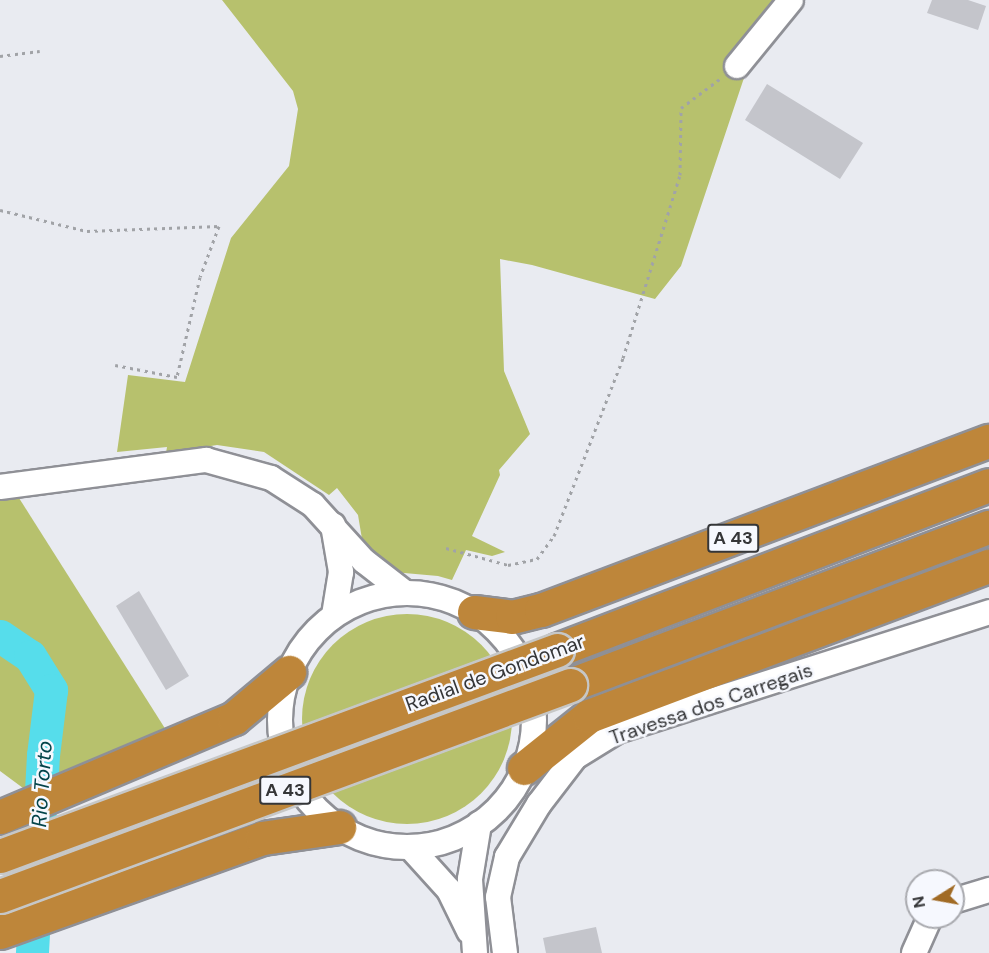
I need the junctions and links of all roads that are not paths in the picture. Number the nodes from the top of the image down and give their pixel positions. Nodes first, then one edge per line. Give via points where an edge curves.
1 (791, 0) edge
2 (736, 66) road end
3 (989, 441) edge
4 (989, 485) edge
5 (0, 487) edge
6 (332, 523) junction
7 (989, 528) edge
8 (989, 566) edge
9 (404, 592) junction
10 (474, 612) junction
11 (989, 612) edge
12 (334, 615) junction
13 (289, 672) junction
14 (524, 768) junction
15 (0, 817) edge
16 (479, 824) junction
17 (339, 827) junction
18 (410, 847) junction
19 (0, 856) edge
20 (989, 890) edge
21 (0, 896) edge
22 (965, 897) edge
23 (925, 929) edge
24 (0, 932) edge
25 (474, 946) edge
26 (505, 953) edge
27 (914, 953) edge

1 - 2 street
3 - 10 highway, A 43 via 541,610 512,617
4 - 19 highway, Radial de Gondomar / A 43, bridge
5 - 6 street via 206,460 271,478 313,505
6 - 9 street via 364,561
6 - 12 street via 341,572
7 - 21 highway, Radial de Gondomar / A 43, bridge
8 - 14 highway via 589,716
9 - 10 street via 428,594
9 - 12 street via 371,598
10 - 14 street via 510,646 523,668 533,725
11 - 26 street, Travessa dos Carregais via 617,731 575,757 539,804 507,857 498,897
12 - 13 street via 315,632
13 - 15 highway via 234,718
13 - 17 street via 281,714 283,747 303,792
14 - 16 street via 499,807
16 - 18 street via 442,841
16 - 25 street via 470,879
17 - 18 street via 385,845
17 - 24 highway, A 43 via 262,838
18 - 25 street via 448,890
20 - 22 street
23 - 27 street

